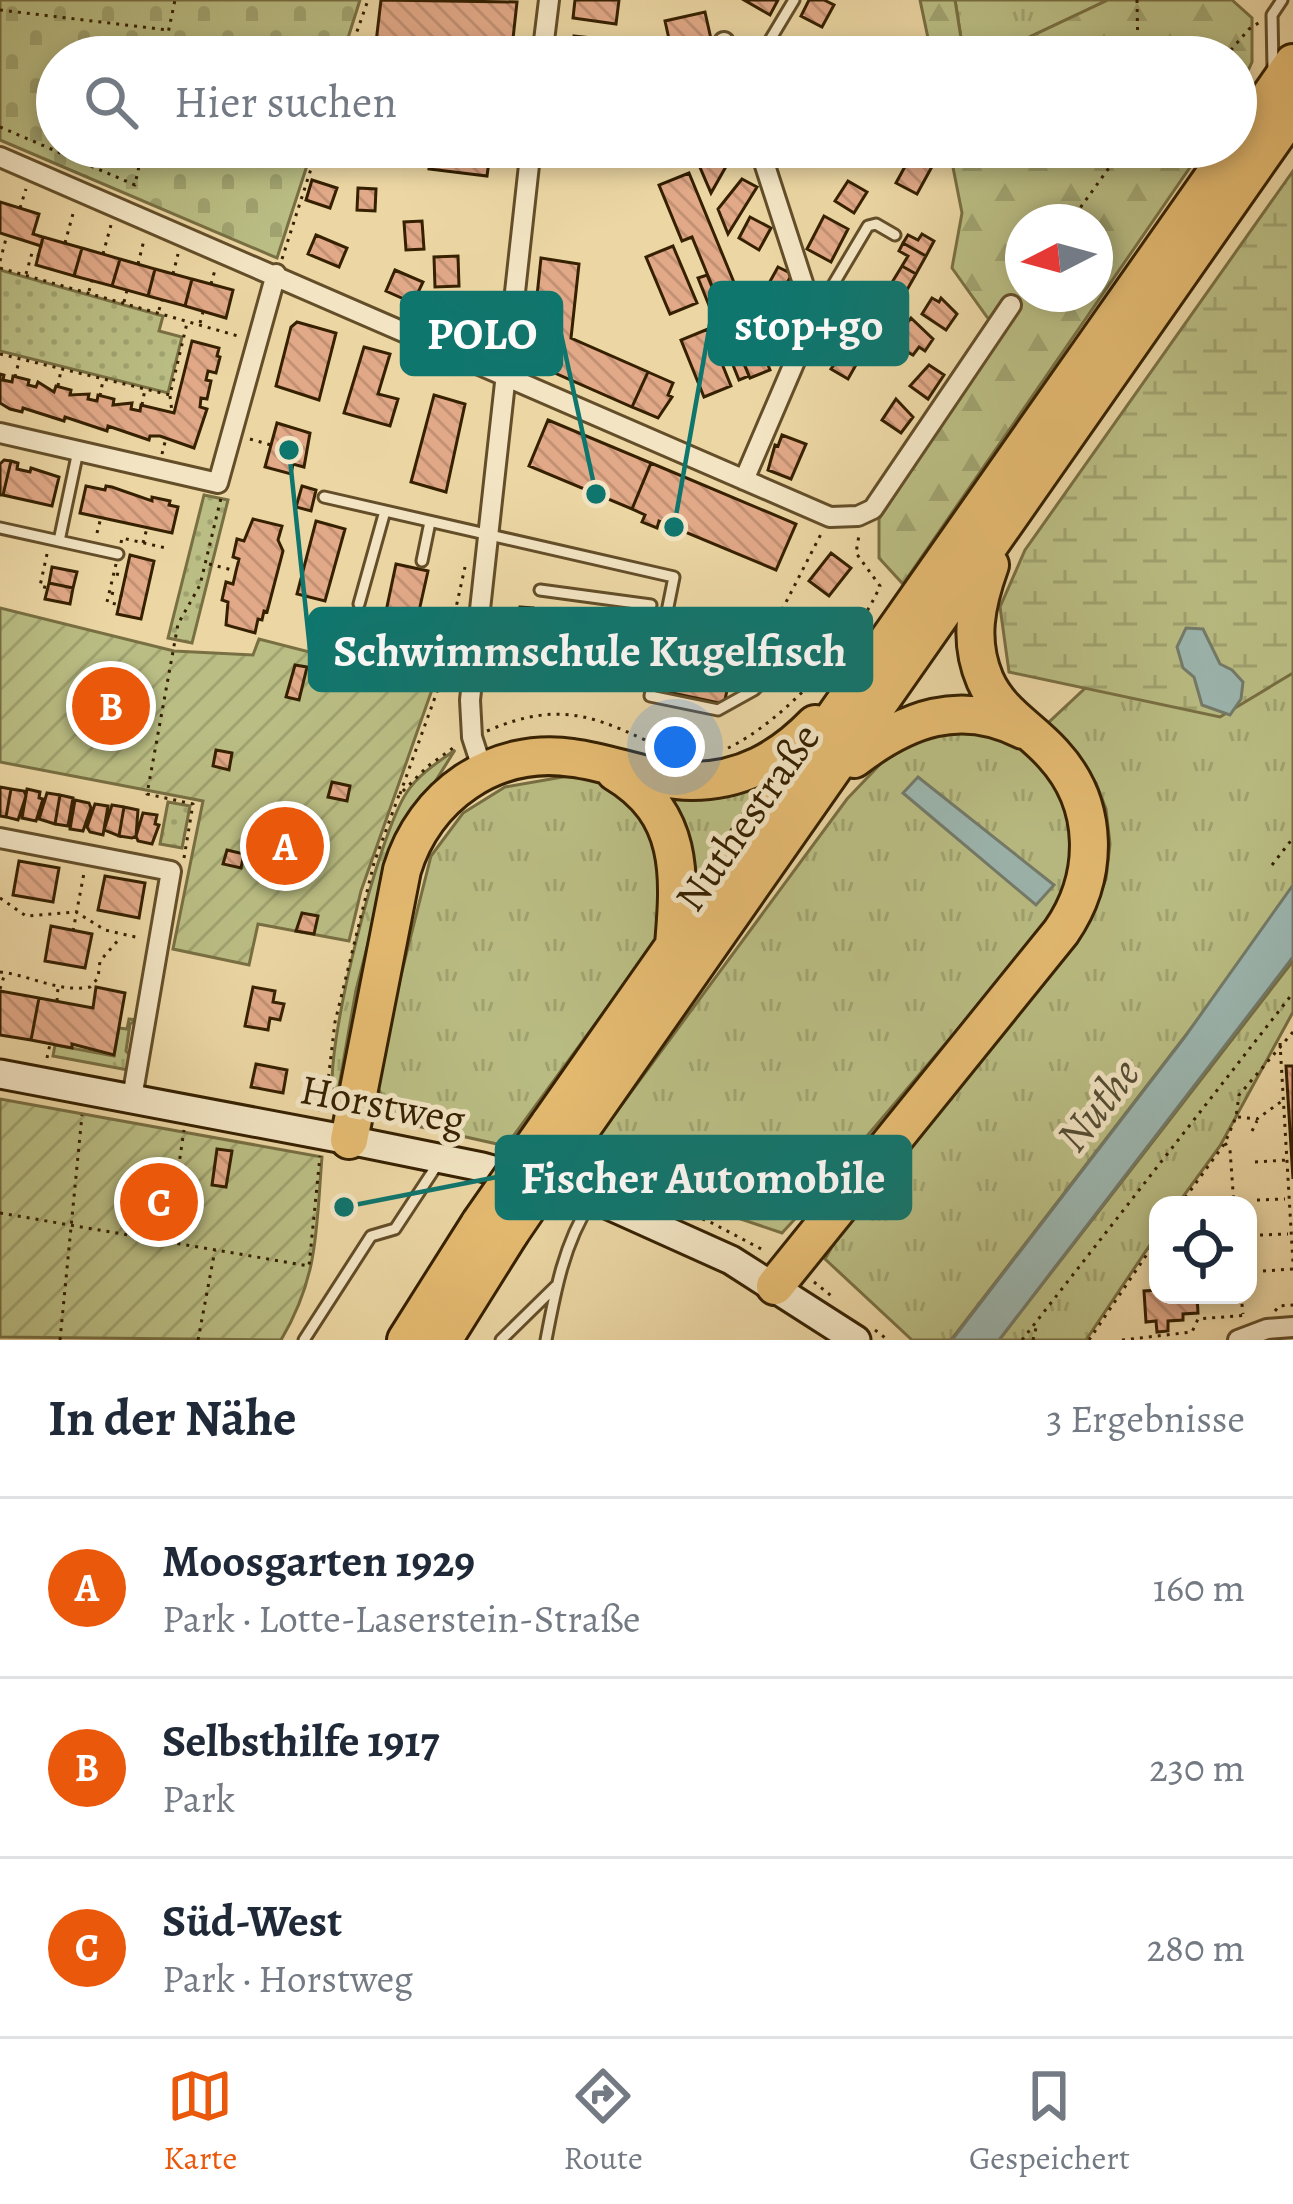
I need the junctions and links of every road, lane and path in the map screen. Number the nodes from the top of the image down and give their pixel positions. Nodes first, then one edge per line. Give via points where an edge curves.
1 (175, 0) edge
2 (368, 0) edge
3 (549, 0) edge
4 (794, 0) edge
5 (1137, 0) edge
6 (1282, 0) edge
7 (0, 10) edge
8 (1272, 15) junction
9 (168, 31) junction
10 (167, 36) edge
11 (355, 36) edge
12 (545, 36) edge
13 (771, 36) edge
14 (1138, 36) edge
15 (1243, 36) edge
16 (1293, 63) edge
17 (1276, 112) edge
18 (0, 127) edge
19 (1257, 141) edge
20 (36, 142) edge
21 (0, 157) edge
22 (95, 168) edge
23 (139, 168) edge
24 (311, 168) edge
25 (528, 168) edge
26 (766, 168) edge
27 (1109, 168) edge
28 (1220, 168) edge
29 (1239, 168) edge
30 (31, 170) junction
31 (79, 191) junction
32 (1083, 204) edge
33 (116, 206) junction
34 (20, 208) dead end
35 (150, 221) junction
36 (7, 235) dead end
37 (895, 235) dead end
38 (64, 243) dead end
39 (103, 254) dead end
40 (38, 255) dead end
41 (138, 264) dead end
42 (0, 265) edge
43 (58, 271) dead end
44 (275, 274) junction
45 (25, 276) junction
46 (92, 280) dead end
47 (55, 284) junction
48 (127, 290) dead end
49 (88, 292) junction
50 (52, 295) dead end
51 (162, 300) dead end
52 (123, 303) junction
53 (158, 312) junction
54 (203, 312) dead end
55 (1006, 312) edge
56 (814, 317) junction
57 (188, 322) junction
58 (200, 325) junction
59 (257, 341) junction
60 (0, 354) edge
61 (19, 358) junction
62 (178, 359) junction
63 (187, 361) dead end
64 (62, 368) junction
65 (15, 377) dead end
66 (502, 378) junction
67 (104, 379) junction
68 (58, 386) dead end
69 (145, 389) junction
70 (100, 396) dead end
71 (172, 398) junction
72 (142, 405) dead end
73 (172, 412) dead end
74 (0, 433) edge
75 (246, 438) dead end
76 (271, 445) dead end
77 (78, 451) junction
78 (744, 480) junction
79 (224, 485) dead end
80 (324, 497) dead end
81 (385, 511) junction
82 (101, 517) dead end
83 (830, 517) junction
84 (430, 522) junction
85 (1004, 527) junction
86 (147, 528) dead end
87 (0, 529) edge
88 (480, 534) junction
89 (54, 540) junction
90 (143, 543) dead end
91 (94, 549) junction
92 (118, 554) dead end
93 (422, 561) dead end
94 (205, 563) junction
95 (236, 571) dead end
96 (114, 573) dead end
97 (42, 576) junction
98 (127, 576) dead end
99 (50, 578) dead end
100 (48, 588) dead end
101 (540, 590) dead end
102 (110, 593) dead end
103 (123, 596) dead end
104 (358, 604) dead end
105 (651, 604) dead end
106 (755, 616) dead end
107 (771, 649) dead end
108 (876, 662) junction
109 (1026, 731) junction
110 (595, 763) junction
111 (483, 771) junction
112 (828, 779) junction
113 (399, 795) dead end
114 (0, 838) edge
115 (1293, 838) edge
116 (87, 855) junction
117 (1272, 865) dead end
118 (171, 871) junction
119 (0, 898) edge
120 (76, 913) junction
121 (74, 931) dead end
122 (122, 935) junction
123 (160, 940) junction
124 (674, 950) junction
125 (2, 972) edge
126 (58, 987) junction
127 (0, 988) edge
128 (1293, 993) edge
129 (57, 1001) dead end
130 (1293, 1032) edge
131 (1280, 1043) junction
132 (50, 1044) dead end
133 (47, 1059) dead end
134 (1240, 1061) junction
135 (1252, 1070) junction
136 (0, 1074) edge
137 (132, 1098) junction
138 (1283, 1100) junction
139 (82, 1106) dead end
140 (1236, 1117) junction
141 (1257, 1120) junction
142 (185, 1127) dead end
143 (562, 1131) junction
144 (1252, 1131) dead end
145 (1225, 1143) junction
146 (335, 1148) junction
147 (441, 1159) junction
148 (1287, 1160) junction
149 (1255, 1162) dead end
150 (1187, 1196) edge
151 (1233, 1196) edge
152 (593, 1198) junction
153 (1289, 1198) junction
154 (1257, 1200) dead end
155 (0, 1214) edge
156 (70, 1225) junction
157 (495, 1228) junction
158 (1291, 1234) edge
159 (1260, 1235) dead end
160 (167, 1241) junction
161 (215, 1249) junction
162 (1149, 1251) edge
163 (1293, 1266) edge
164 (1262, 1271) dead end
165 (556, 1286) junction
166 (776, 1286) junction
167 (1242, 1304) edge
168 (1293, 1305) edge
169 (1243, 1316) junction
170 (1036, 1326) junction
171 (1293, 1327) edge
172 (60, 1340) edge
173 (198, 1340) edge
174 (304, 1340) edge
175 (406, 1340) edge
176 (443, 1340) edge
177 (501, 1340) edge
178 (546, 1340) edge
179 (856, 1340) edge
180 (1022, 1340) edge
181 (1033, 1340) edge
182 (1089, 1340) edge
183 (1122, 1340) edge
184 (1238, 1340) edge

1 - 9 path
2 - 11 path
3 - 12 street
4 - 13 lane
5 - 14 path
6 - 8 lane
7 - 9 path
8 - 15 path
8 - 17 lane
9 - 10 path
16 - 17 highway, Nuthestraße
17 - 19 highway, Nuthestraße
18 - 20 path
21 - 30 street
22 - 23 path via 135,185
24 - 44 path
25 - 66 street
26 - 56 street
27 - 32 path
28 - 108 highway, Nuthestraße
29 - 85 highway, Nuthestraße
30 - 31 street
30 - 34 path
31 - 33 street
31 - 38 path
33 - 35 street
33 - 39 path
35 - 41 path
35 - 44 street
36 - 42 path
37 - 56 lane via 868,226
40 - 45 path via 32,253
42 - 45 path
43 - 47 path
44 - 59 street
44 - 66 street
45 - 47 path
46 - 49 path
47 - 49 path
47 - 50 path
48 - 52 path
49 - 52 path
51 - 53 path
52 - 53 path
53 - 57 path
54 - 58 path
55 - 83 street via 873,509
56 - 78 street
57 - 58 path
57 - 62 path
58 - 59 path
59 - 77 street via 218,483
60 - 61 path
61 - 64 path
61 - 65 path
62 - 63 path
62 - 71 path
64 - 67 path
64 - 68 path
66 - 78 street
66 - 88 street
67 - 69 path
67 - 70 path
69 - 71 path
69 - 72 path
71 - 73 path
74 - 77 street
75 - 76 path
77 - 89 lane
78 - 83 street
79 - 94 path
80 - 81 lane
81 - 84 lane
81 - 104 lane
82 - 91 path
83 - 106 path via 783,608
84 - 88 lane
84 - 93 lane
85 - 109 highway via 978,598 976,647 992,694
85 - 112 highway, Nuthestraße
86 - 90 path
87 - 89 lane
88 - 107 lane via 674,577 650,696 718,710 778,666
88 - 111 street via 470,700
88 - 113 path
89 - 91 lane
89 - 97 path
91 - 92 lane
94 - 95 path
94 - 118 path via 178,624 147,790 193,804 184,862
96 - 98 path
97 - 99 path
97 - 100 path via 40,586
101 - 105 lane
102 - 103 path
108 - 110 highway via 791,748 755,769 674,780
108 - 124 highway, Nuthestraße
109 - 112 highway via 974,714 925,718 882,737
109 - 166 highway via 1066,769 1082,802 1090,856 1078,904
110 - 111 highway via 550,756
110 - 124 highway via 647,799 672,840 679,888
111 - 146 highway via 430,812 406,855
112 - 143 highway, Nuthestraße
114 - 116 street
115 - 117 path
116 - 118 street
116 - 120 path
118 - 123 street
119 - 120 path via 26,916
120 - 121 path
120 - 122 path
122 - 123 path
122 - 126 path via 90,987
123 - 137 street
124 - 143 highway, Nuthestraße
125 - 126 path
125 - 127 path
126 - 129 path
128 - 134 path
130 - 131 path
131 - 135 path
131 - 138 path
132 - 133 path
134 - 135 path
134 - 170 path
135 - 140 path
136 - 137 street, Horstweg
137 - 146 street, Horstweg
138 - 141 path
138 - 148 path
139 - 156 path
140 - 141 path
140 - 145 path
141 - 144 path
142 - 160 path
143 - 157 highway, Nuthestraße, bridge
145 - 150 path
145 - 151 path
146 - 147 street, Horstweg
146 - 161 path via 309,1266
147 - 152 street, Horstweg
147 - 174 lane via 395,1229 370,1236
148 - 149 path
148 - 153 path
152 - 165 lane
152 - 166 street, Horstweg
153 - 154 path
153 - 158 path
155 - 156 path
156 - 160 path
156 - 172 path
157 - 175 highway, Nuthestraße
157 - 176 highway, Nuthestraße
158 - 159 path
158 - 163 path
160 - 161 path
161 - 173 path
162 - 182 path
163 - 164 path
165 - 177 lane
165 - 178 lane
166 - 179 street, Horstweg
167 - 169 path
168 - 169 path
169 - 183 path via 1198,1318 1192,1331
170 - 180 path
170 - 181 path
171 - 184 street

